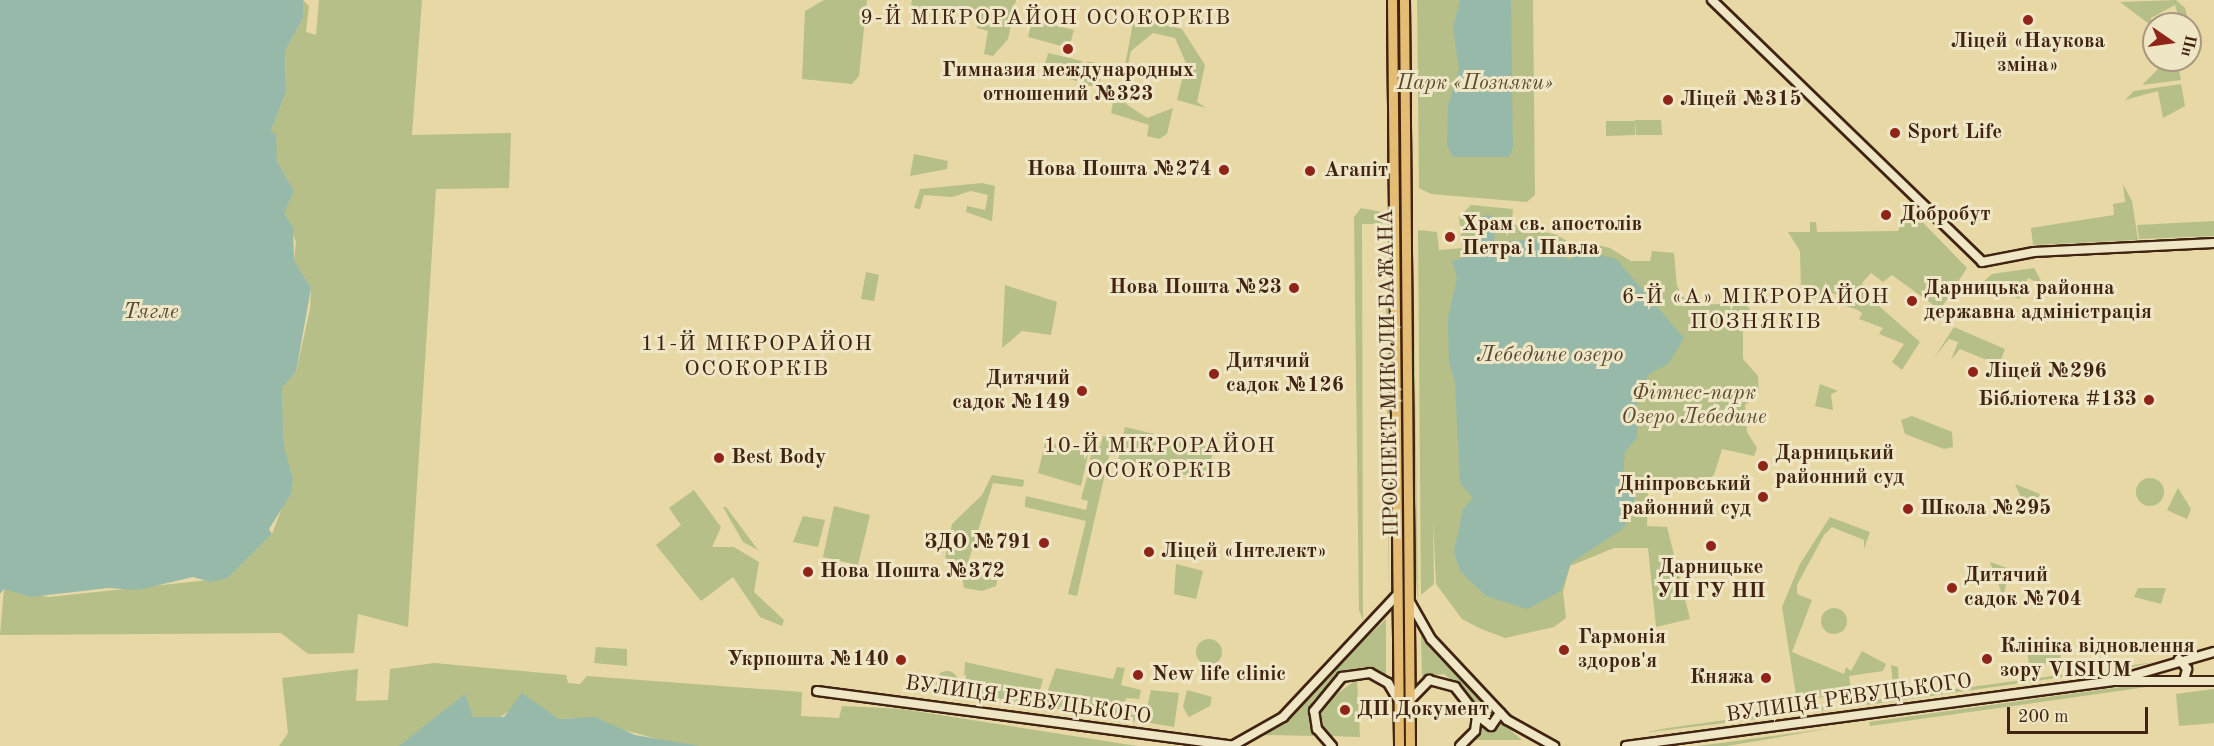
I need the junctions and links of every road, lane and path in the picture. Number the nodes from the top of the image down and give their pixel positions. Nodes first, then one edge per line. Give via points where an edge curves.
1 (1386, 0) edge
2 (1392, 0) edge
3 (1406, 0) edge
4 (1712, 0) edge
5 (1392, 15) junction
6 (2214, 243) edge
7 (1398, 594) junction
8 (1410, 602) junction
9 (2214, 652) edge
10 (2179, 659) junction
11 (2142, 671) junction
12 (2112, 681) junction
13 (2144, 681) junction
14 (2184, 681) junction
15 (2214, 681) edge
16 (817, 691) dead end
17 (1398, 702) junction
18 (1410, 702) junction
19 (1500, 713) junction
20 (1477, 715) junction
21 (1233, 746) edge
22 (1332, 746) edge
23 (1399, 746) edge
24 (1410, 746) edge
25 (1460, 746) edge
26 (1554, 746) edge
27 (1626, 746) edge

1 - 5 highway
2 - 5 highway, ПРОСПЕКТ МИКОЛИ БАЖАНА
3 - 8 highway, ПРОСПЕКТ МИКОЛИ БАЖАНА
4 - 6 street via 1982,262 2034,252
5 - 7 highway, ПРОСПЕКТ МИКОЛИ БАЖАНА
7 - 17 highway, ПРОСПЕКТ МИКОЛИ БАЖАНА
7 - 21 street via 1388,611 1283,717
8 - 18 highway, ПРОСПЕКТ МИКОЛИ БАЖАНА
8 - 19 street via 1431,639
9 - 10 street, ВУЛИЦЯ РЕВУЦЬКОГО
10 - 11 street, ВУЛИЦЯ РЕВУЦЬКОГО
10 - 14 street via 2187,669
11 - 12 street, ВУЛИЦЯ РЕВУЦЬКОГО
11 - 13 street
12 - 13 street, ВУЛИЦЯ РЕВУЦЬКОГО
12 - 27 street, ВУЛИЦЯ РЕВУЦЬКОГО
13 - 14 street, ВУЛИЦЯ РЕВУЦЬКОГО
14 - 15 street, ВУЛИЦЯ РЕВУЦЬКОГО
16 - 21 street, ВУЛИЦЯ РЕВУЦЬКОГО
17 - 22 street via 1393,687 1370,673 1342,677 1314,711 1319,734
17 - 23 highway, ПРОСПЕКТ МИКОЛИ БАЖАНА
18 - 20 street via 1423,683 1442,680 1455,687
18 - 24 highway, ПРОСПЕКТ МИКОЛИ БАЖАНА
19 - 20 street via 1491,726
19 - 26 street via 1522,733
20 - 25 street via 1475,731

